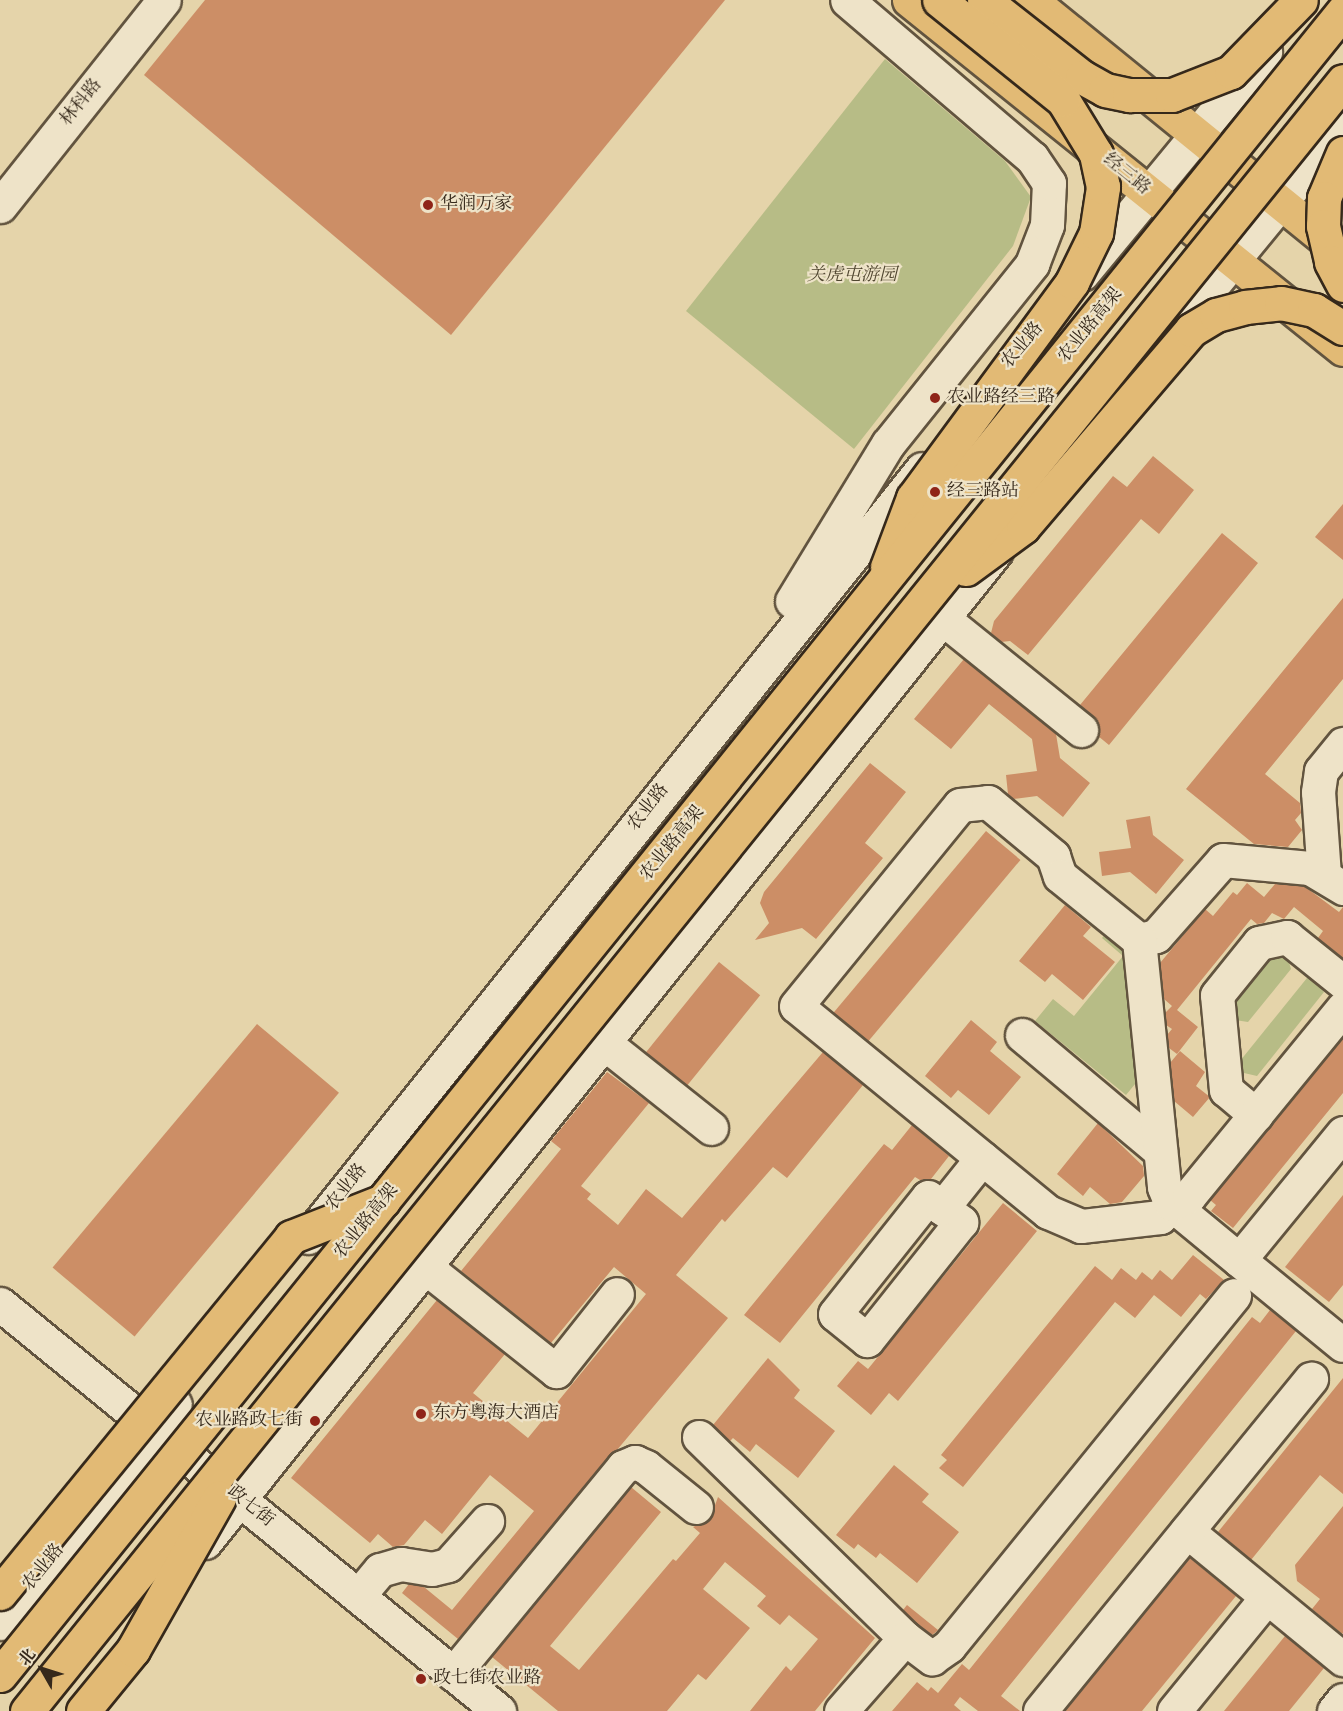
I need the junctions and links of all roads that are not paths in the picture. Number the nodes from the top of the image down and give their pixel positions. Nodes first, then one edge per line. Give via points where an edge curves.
1 (164, 0) edge
2 (847, 0) edge
3 (909, 0) edge
4 (939, 0) edge
5 (984, 0) edge
6 (1031, 0) edge
7 (1300, 0) edge
8 (1309, 0) edge
9 (1343, 11) edge
10 (1343, 81) edge
11 (1343, 126) edge
12 (1197, 135) junction
13 (1343, 153) edge
14 (1149, 193) junction
15 (1280, 203) junction
16 (0, 206) edge
17 (1343, 254) edge
18 (1233, 261) junction
19 (1343, 285) edge
20 (1343, 328) edge
21 (1343, 350) edge
22 (881, 586) junction
23 (935, 607) junction
24 (1081, 730) dead end
25 (1343, 744) edge
26 (1333, 882) edge
27 (1140, 940) junction
28 (1343, 982) edge
29 (1343, 1008) edge
30 (1022, 1035) dead end
31 (603, 1042) junction
32 (1256, 1115) junction
33 (711, 1128) dead end
34 (1343, 1133) edge
35 (1160, 1151) junction
36 (982, 1158) junction
37 (385, 1200) junction
38 (1171, 1204) junction
39 (942, 1208) dead end
40 (1239, 1260) junction
41 (424, 1266) junction
42 (617, 1294) dead end
43 (1234, 1295) dead end
44 (0, 1305) edge
45 (1342, 1343) edge
46 (1311, 1380) dead end
47 (267, 1414) junction
48 (145, 1422) junction
49 (699, 1437) dead end
50 (240, 1499) junction
51 (696, 1507) dead end
52 (487, 1521) dead end
53 (1187, 1531) junction
54 (0, 1593) edge
55 (358, 1596) junction
56 (1267, 1597) junction
57 (0, 1623) edge
58 (904, 1638) junction
59 (1343, 1659) edge
60 (453, 1674) junction
61 (0, 1675) edge
62 (1343, 1700) edge
63 (27, 1711) edge
64 (68, 1711) edge
65 (83, 1711) edge
66 (498, 1711) edge
67 (841, 1711) edge
68 (1040, 1711) edge
69 (1173, 1711) edge
70 (1334, 1711) edge

1 - 16 street, 林科路
2 - 48 street via 1032,158 1049,183 1047,225 1032,264 888,444 783,615
3 - 14 main road, 经三路
4 - 22 main road, bridge via 1063,100 1096,154 1103,187 1096,233 1072,282 913,498
5 - 7 main road, bridge via 1082,77 1105,90 1172,95 1231,72
6 - 12 main road
8 - 12 street, 农业路
9 - 22 main road, 农业路高架, bridge
10 - 23 main road, bridge
11 - 15 street
12 - 14 street, 农业路
12 - 15 main road
13 - 19 main road, bridge via 1324,198 1323,226 1331,262
14 - 18 main road, 经三路
14 - 48 street, 农业路
15 - 17 main road
15 - 18 street
18 - 21 main road, 经三路
18 - 23 street
20 - 23 main road, bridge via 1314,310 1281,303 1216,315 1191,330 1023,527
22 - 37 main road, 农业路高架, bridge
23 - 24 street
23 - 31 street
23 - 47 main road, bridge
25 - 26 street via 1321,771 1318,792
26 - 27 street via 1310,868 1223,860 1156,936
27 - 35 street
27 - 36 street via 1060,876 1053,856 988,802 960,805 796,1006
28 - 32 street via 1287,937 1259,943 1217,995 1226,1090
29 - 32 street
30 - 35 street
31 - 33 street
31 - 41 street
32 - 38 street via 1189,1196
34 - 40 street
35 - 38 street via 1164,1187
36 - 38 street via 1048,1212 1081,1226 1160,1217
36 - 39 street
37 - 54 main road, bridge via 291,1237
37 - 61 main road, 农业路高架, bridge
38 - 40 street
40 - 45 street
41 - 42 street via 556,1371
41 - 50 street
43 - 58 street via 949,1647 932,1658
44 - 48 street, 政七街
46 - 53 street
47 - 63 main road, bridge
47 - 65 main road, bridge via 133,1650
48 - 50 street, 政七街
48 - 57 street, 农业路
49 - 58 street
50 - 55 street, 政七街
50 - 64 street
51 - 60 street via 646,1467 635,1462 624,1467
52 - 55 street via 448,1566 432,1569 401,1564 380,1570
53 - 56 street
53 - 68 street
55 - 60 street, 政七街
56 - 59 street
56 - 69 street
58 - 67 street
60 - 66 street, 政七街
62 - 70 street

